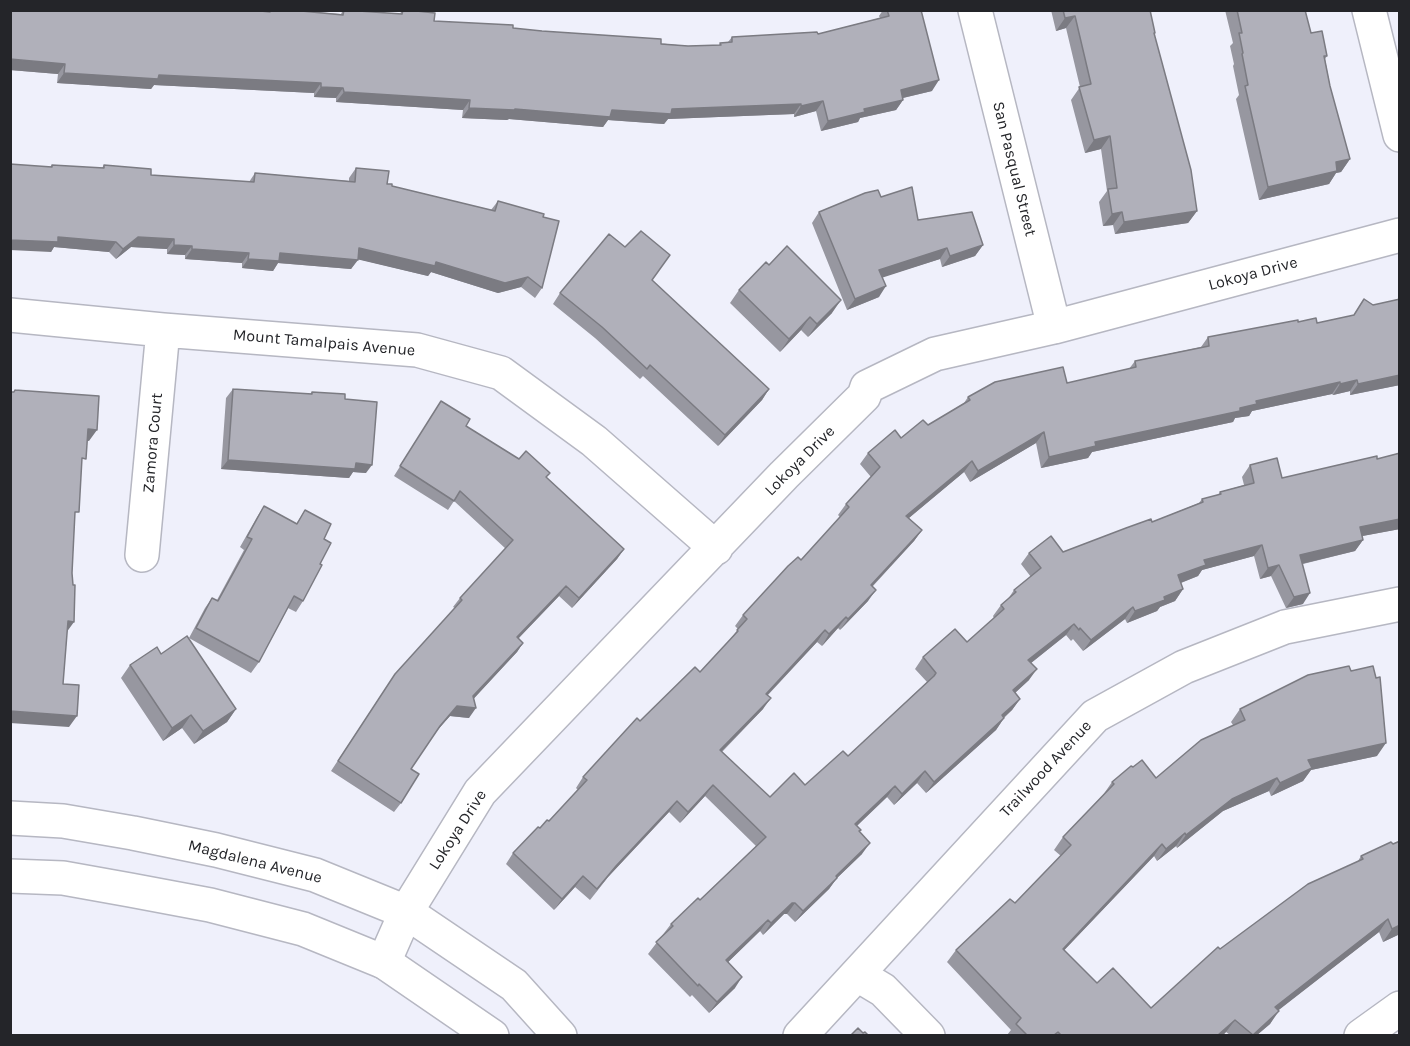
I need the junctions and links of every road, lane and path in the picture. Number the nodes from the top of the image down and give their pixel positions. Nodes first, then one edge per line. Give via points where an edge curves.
1 (975, 10) edge
2 (1369, 10) edge
3 (1400, 135) edge
4 (1400, 235) edge
5 (10, 315) edge
6 (1054, 327) junction
7 (163, 330) junction
8 (716, 548) junction
9 (142, 555) dead end
10 (1400, 604) edge
11 (10, 818) edge
12 (10, 876) edge
13 (406, 912) junction
14 (384, 962) junction
15 (858, 975) junction
16 (1400, 1008) edge
17 (492, 1035) edge
18 (560, 1035) edge
19 (800, 1035) edge
20 (928, 1035) edge
21 (1361, 1035) edge

1 - 6 street, San Pasqual Street
2 - 3 street
4 - 6 street, Lokoya Drive
5 - 7 street, Mount Tamalpais Avenue
6 - 8 street, Lokoya Drive via 935,354 867,387 864,396
7 - 8 street, Mount Tamalpais Avenue via 417,350 501,373 594,441
7 - 9 street, Zamora Court
8 - 13 street, Lokoya Drive via 480,792
10 - 15 street, Trailwood Avenue via 1285,627 1184,667 1095,716
11 - 13 street, Magdalena Avenue via 63,821 216,850 315,875
12 - 14 street via 63,878 210,905 303,929
13 - 14 street, Lokoya Drive
13 - 18 street, Magdalena Avenue via 514,986
14 - 17 street
15 - 19 street, Trailwood Avenue
15 - 20 street via 883,990
16 - 21 street

